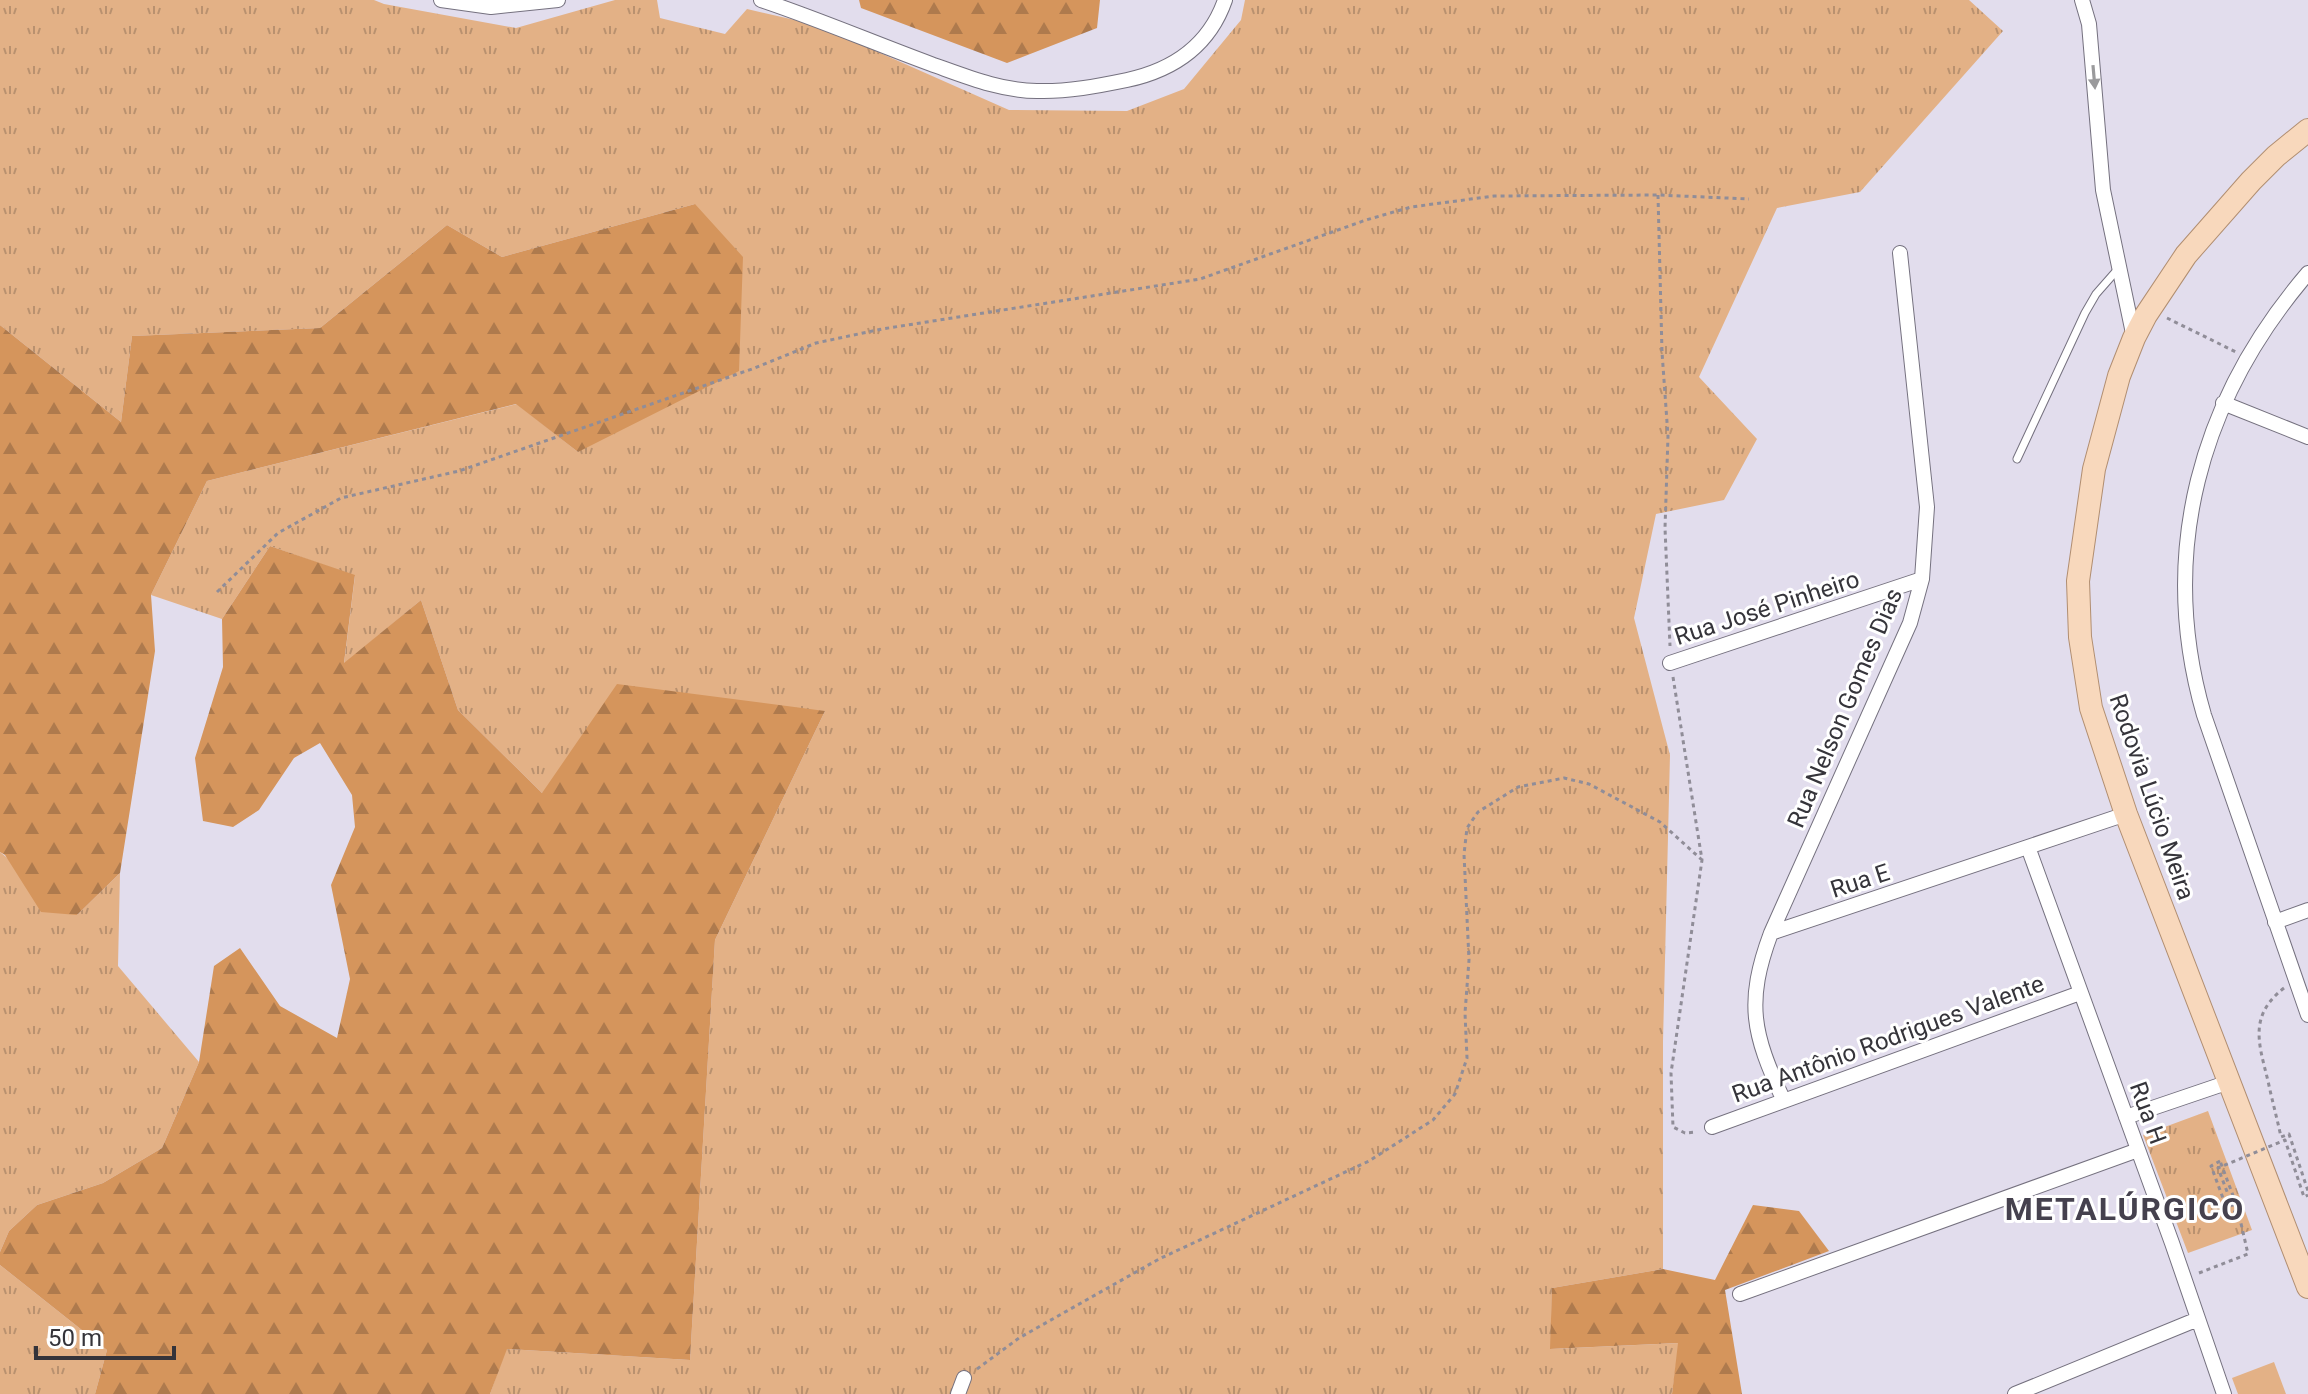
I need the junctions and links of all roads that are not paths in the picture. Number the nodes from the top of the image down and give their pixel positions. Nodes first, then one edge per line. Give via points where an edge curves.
1 (441, 0) edge
2 (558, 0) edge
3 (761, 0) edge
4 (1225, 0) edge
5 (2082, 0) edge
6 (2308, 130) edge
7 (1900, 253) dead end
8 (2119, 267) junction
9 (2308, 273) edge
10 (2134, 338) junction
11 (2223, 403) junction
12 (2308, 437) edge
13 (2017, 459) dead end
14 (1922, 579) junction
15 (1670, 663) road end
16 (2126, 814) junction
17 (2028, 847) junction
18 (2308, 910) edge
19 (2275, 922) junction
20 (1771, 933) junction
21 (2080, 993) junction
22 (2308, 1015) edge
23 (2229, 1082) junction
24 (1783, 1099) junction
25 (2126, 1117) junction
26 (1712, 1127) road end
27 (2138, 1150) junction
28 (2280, 1209) junction
29 (2308, 1229) edge
30 (2308, 1287) edge
31 (1740, 1294) dead end
32 (2198, 1319) junction
33 (964, 1378) road end
34 (958, 1394) edge
35 (2015, 1394) edge
36 (2224, 1394) edge

1 - 2 street via 491,7
3 - 4 street via 949,71 1036,91 1112,83 1171,67 1208,33
5 -> 8 street via 2089,24 2103,190
6 - 10 main road, Rodovia Lúcio Meira via 2276,156 2186,255
7 - 14 street, Rua Nelson Gomes Dias via 1927,507
8 - 10 street
8 - 13 lane via 2085,313
9 - 11 street via 2270,320
10 - 16 main road, Rodovia Lúcio Meira via 2094,469 2078,581 2091,708
11 - 12 street
11 - 19 street via 2189,523 2188,642 2204,715
14 - 15 street, Rua José Pinheiro
14 - 20 street, Rua Nelson Gomes Dias via 1910,623
16 - 17 street, Rua E
16 - 23 main road, Rodovia Lúcio Meira
17 - 20 street, Rua E
17 - 21 street, Rua H
18 - 19 street
19 - 22 street
20 - 24 street via 1759,971 1755,1023
21 - 24 street, Rua Antônio Rodrigues Valente
21 - 25 street, Rua H
23 - 25 street
23 - 28 main road, Rodovia Lúcio Meira
24 - 26 street, Rua Antônio Rodrigues Valente
25 - 27 street, Rua H
27 - 31 street
27 - 32 street, Rua H
28 - 29 main road
28 - 30 main road, Rodovia Lúcio Meira
32 - 35 street
32 - 36 street, Rua H
33 - 34 street

